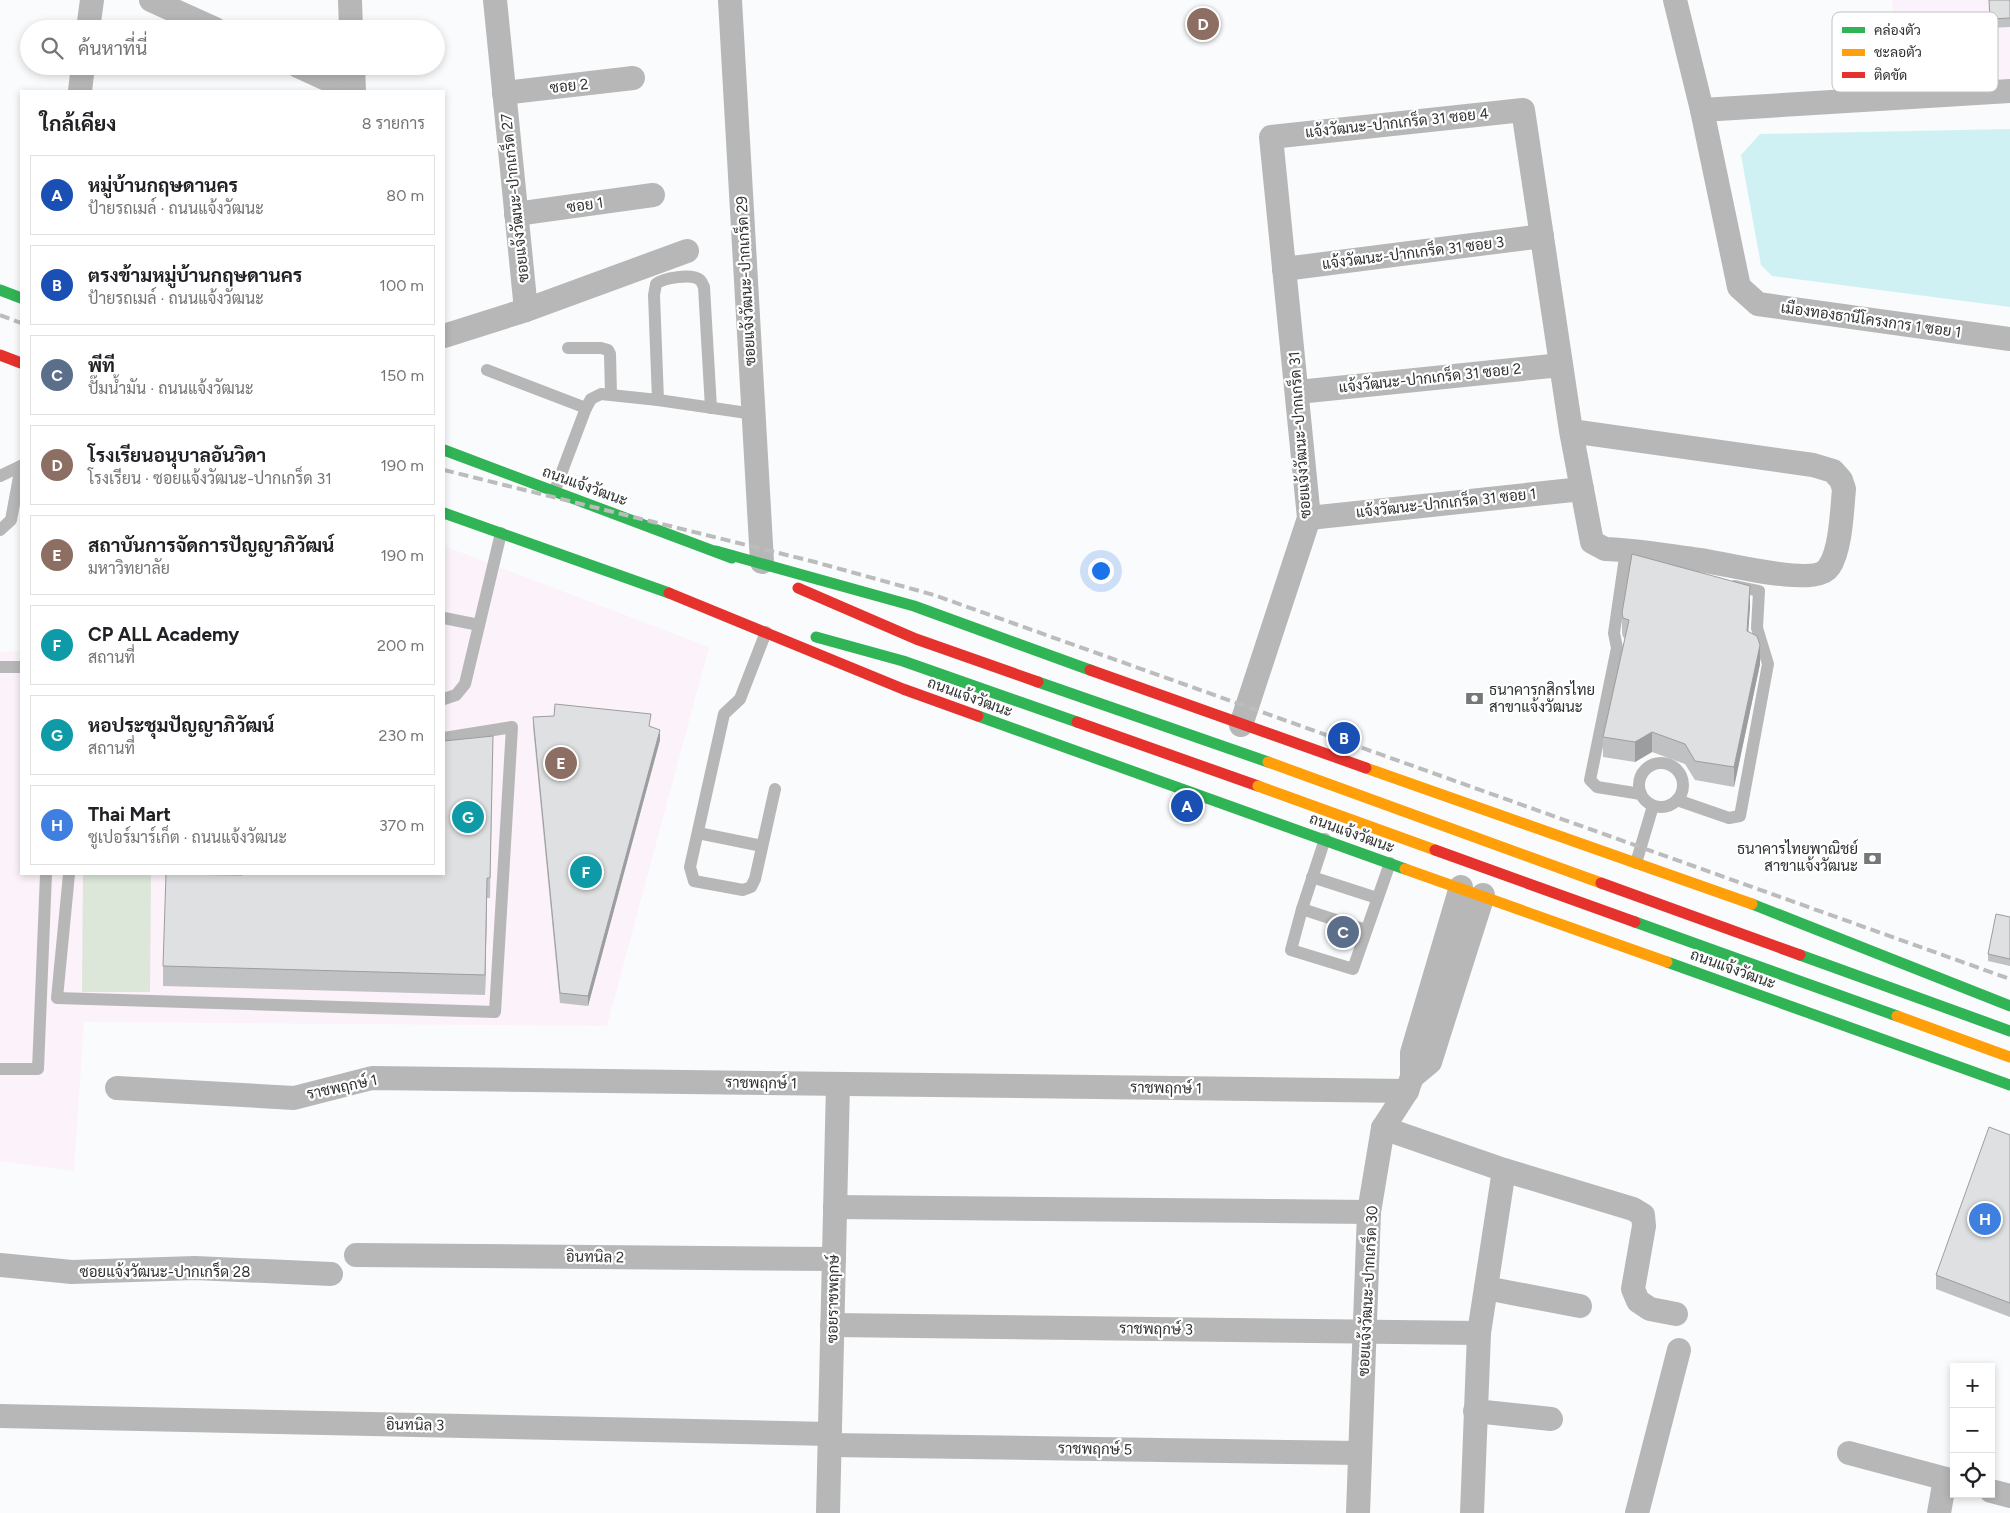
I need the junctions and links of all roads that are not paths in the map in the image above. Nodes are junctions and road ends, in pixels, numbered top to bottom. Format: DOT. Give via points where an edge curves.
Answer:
graph roads {
  1 [pos="92,0"];
  2 [pos="151,0"];
  3 [pos="350,0"];
  4 [pos="495,0"];
  5 [pos="730,0"];
  6 [pos="1675,0"];
  7 [pos="89,20"];
  8 [pos="195,20"];
  9 [pos="351,20"];
  10 [pos="82,75"];
  11 [pos="318,75"];
  12 [pos="353,75"];
  13 [pos="633,78"];
  14 [pos="80,90"];
  15 [pos="352,90"];
  16 [pos="354,90"];
  17 [pos="1979,92"];
  18 [pos="504,93"];
  19 [pos="1702,110"];
  20 [pos="1271,137"];
  21 [pos="653,195"];
  22 [pos="516,214"];
  23 [pos="1542,236"];
  24 [pos="687,251"];
  25 [pos="1284,270"];
  26 [pos="0,290"];
  27 [pos="20,298"];
  28 [pos="526,310"];
  29 [pos="445,336"];
  30 [pos="2010,339"];
  31 [pos="568,348"];
  32 [pos="0,355"];
  33 [pos="20,363"];
  34 [pos="1561,365"];
  35 [pos="487,370"];
  36 [pos="1298,392"];
  37 [pos="612,395"];
  38 [pos="658,400"];
  39 [pos="586,408"];
  40 [pos="711,408"];
  41 [pos="754,414"];
  42 [pos="1571,431"];
  43 [pos="445,450"];
  44 [pos="20,466"];
  45 [pos="20,471"];
  46 [pos="0,476"];
  47 [pos="1582,489"];
  48 [pos="555,490"];
  49 [pos="0,510"];
  50 [pos="445,513"];
  51 [pos="1310,518"];
  52 [pos="10,520"];
  53 [pos="0,530"];
  54 [pos="500,533"];
  55 [pos="716,551"];
  56 [pos="762,562"];
  57 [pos="1662,571"];
  58 [pos="1720,583"];
  59 [pos="687,599"];
  60 [pos="445,618"];
  61 [pos="479,625"];
  62 [pos="781,626"];
  63 [pos="766,632"];
  64 [pos="809,634"];
  65 [pos="20,667"];
  66 [pos="0,668"];
  67 [pos="445,699"];
  68 [pos="1241,725"];
  69 [pos="445,738"];
  70 [pos="775,789"];
  71 [pos="1641,794"];
  72 [pos="1677,800"];
  73 [pos="1653,806"];
  74 [pos="698,833"];
  75 [pos="1325,840"];
  76 [pos="762,846"];
  77 [pos="1390,863"];
  78 [pos="1636,863"];
  79 [pos="46,875"];
  80 [pos="69,875"];
  81 [pos="1312,877"];
  82 [pos="1461,887"];
  83 [pos="1483,895"];
  84 [pos="1732,896"];
  85 [pos="1377,898"];
  86 [pos="1302,908"];
  87 [pos="1752,917"];
  88 [pos="1366,930"];
  89 [pos="1766,932"];
  90 [pos="1703,975"];
  91 [pos="2010,1006"];
  92 [pos="2010,1031"];
  93 [pos="2010,1058"];
  94 [pos="0,1069"];
  95 [pos="838,1084"];
  96 [pos="1410,1084"];
  97 [pos="2010,1085"];
  98 [pos="117,1088"];
  99 [pos="1383,1128"];
  100 [pos="1504,1170"];
  101 [pos="835,1207"];
  102 [pos="1370,1212"];
  103 [pos="356,1255"];
  104 [pos="834,1259"];
  105 [pos="0,1265"];
  106 [pos="331,1274"];
  107 [pos="1486,1288"];
  108 [pos="1580,1306"];
  109 [pos="1676,1314"];
  110 [pos="832,1325"];
  111 [pos="1366,1331"];
  112 [pos="1479,1333"];
  113 [pos="1679,1350"];
  114 [pos="1475,1411"];
  115 [pos="0,1416"];
  116 [pos="1550,1419"];
  117 [pos="830,1439"];
  118 [pos="1360,1453"];
  119 [pos="1849,1453"];
  120 [pos="1950,1480"];
  121 [pos="1995,1492"];
  122 [pos="2010,1496"];
  123 [pos="828,1513"];
  124 [pos="1358,1513"];
  125 [pos="1472,1513"];
  126 [pos="1637,1513"];
  127 [pos="1939,1513"];
  1 -- 7 [label="street"];
  2 -- 8 [label="street"];
  3 -- 9 [label="street"];
  4 -- 18 [label="street, ซอยแจ้งวัฒนะ-ปากเกร็ด 27"];
  5 -- 41 [label="street, ซอยแจ้งวัฒนะ-ปากเกร็ด 29"];
  6 -- 19 [label="street"];
  10 -- 14 [label="street"];
  11 -- 15 [label="street"];
  12 -- 16 [label="street"];
  13 -- 18 [label="street, ซอย 2"];
  17 -- 19 [label="street"];
  18 -- 22 [label="street, ซอยแจ้งวัฒนะ-ปากเกร็ด 27"];
  19 -- 30 [label="street, เมืองทองธานีโครงการ 1 ซอย 1" via="1739,287 1758,304"];
  20 -- 23 [label="street, แจ้งวัฒนะ-ปากเกร็ด 31 ซอย 4" via="1523,110"];
  20 -- 25 [label="street, ซอยแจ้งวัฒนะ-ปากเกร็ด 31"];
  21 -- 22 [label="street, ซอย 1"];
  22 -- 28 [label="street, ซอยแจ้งวัฒนะ-ปากเกร็ด 27"];
  23 -- 25 [label="street, แจ้งวัฒนะ-ปากเกร็ด 31 ซอย 3"];
  23 -- 34 [label="street"];
  24 -- 28 [label="street"];
  25 -- 36 [label="street, ซอยแจ้งวัฒนะ-ปากเกร็ด 31"];
  26 -- 27 [label="main road"];
  28 -- 29 [label="street"];
  31 -- 37 [label="lane" via="608,350"];
  32 -- 33 [label="main road"];
  34 -- 36 [label="street, แจ้งวัฒนะ-ปากเกร็ด 31 ซอย 2"];
  34 -- 42 [label="street"];
  35 -- 39 [label="lane"];
  36 -- 51 [label="street, ซอยแจ้งวัฒนะ-ปากเกร็ด 31"];
  37 -- 38 [label="lane"];
  37 -- 39 [label="lane" via="601,394 591,399"];
  38 -- 40 [label="lane"];
  38 -- 40 [label="lane" via="656,284 663,278 694,277 704,287"];
  39 -- 48 [label="lane"];
  40 -- 41 [label="lane"];
  41 -- 56 [label="street, ซอยแจ้งวัฒนะ-ปากเกร็ด 29"];
  42 -- 47 [label="street"];
  42 -- 47 [label="street" via="1813,465 1833,471 1844,489 1836,552 1829,567 1823,573 1788,575 1597,546 1590,535"];
  43 -- 48 [label="main road, ถนนแจ้งวัฒนะ"];
  44 -- 46 [label="lane"];
  45 -- 52 [label="lane"];
  47 -- 51 [label="street, แจ้งวัฒนะ-ปากเกร็ด 31 ซอย 1"];
  48 -- 55 [label="main road, ถนนแจ้งวัฒนะ"];
  49 -- 52 [label="lane"];
  50 -- 54 [label="main road, ถนนแจ้งวัฒนะ"];
  51 -- 68 [label="street, ซอยแจ้งวัฒนะ-ปากเกร็ด 31"];
  52 -- 53 [label="lane"];
  54 -- 59 [label="main road, ถนนแจ้งวัฒนะ"];
  54 -- 61 [label="lane"];
  55 -- 56 [label="main road, ถนนแจ้งวัฒนะ"];
  55 -- 92 [label="main road, ถนนแจ้งวัฒนะ, bridge" via="916,640 1268,762"];
  56 -- 68 [label="main road, ถนนแจ้งวัฒนะ" via="914,606"];
  57 -- 71 [label="lane" via="1624,564 1614,633 1617,648 1591,769 1590,780 1597,787"];
  58 -- 72 [label="lane" via="1759,591 1757,628 1768,664 1740,816 1729,818"];
  59 -- 62 [label="main road, ถนนแจ้งวัฒนะ"];
  59 -- 63 [label="main road, ถนนแจ้งวัฒนะ"];
  60 -- 61 [label="lane"];
  61 -- 67 [label="lane" via="465,684 456,695"];
  63 -- 74 [label="lane" via="740,699 724,714"];
  63 -- 75 [label="main road, ถนนแจ้งวัฒนะ" via="902,689"];
  64 -- 93 [label="main road, ถนนแจ้งวัฒนะ, bridge" via="902,661 1258,786"];
  65 -- 66 [label="lane"];
  68 -- 78 [label="main road, ถนนแจ้งวัฒนะ"];
  69 -- 80 [label="lane" via="512,727 495,1012 57,998"];
  70 -- 76 [label="lane"];
  71 -- 72 [label="lane" via="1640,777 1645,770 1652,765 1669,764 1677,769 1684,784"];
  71 -- 73 [label="lane"];
  72 -- 73 [label="lane" via="1670,805"];
  73 -- 78 [label="lane"];
  74 -- 76 [label="lane"];
  74 -- 76 [label="lane" via="690,867 694,881 743,890 751,887"];
  75 -- 77 [label="main road, ถนนแจ้งวัฒนะ"];
  75 -- 81 [label="lane"];
  77 -- 82 [label="main road, ถนนแจ้งวัฒนะ"];
  77 -- 85 [label="lane"];
  78 -- 84 [label="main road, ถนนแจ้งวัฒนะ"];
  79 -- 94 [label="lane" via="38,1069"];
  81 -- 85 [label="lane"];
  81 -- 86 [label="lane"];
  82 -- 83 [label="main road, ถนนแจ้งวัฒนะ"];
  82 -- 96 [label="street" via="1412,1053"];
  83 -- 90 [label="main road, ถนนแจ้งวัฒนะ"];
  83 -- 96 [label="street, ซอยแจ้งวัฒนะ-ปากเกร็ด 30" via="1430,1062"];
  84 -- 87 [label="main road"];
  84 -- 91 [label="main road, ถนนแจ้งวัฒนะ"];
  85 -- 88 [label="lane"];
  86 -- 88 [label="lane"];
  86 -- 88 [label="lane" via="1291,950 1353,969"];
  89 -- 90 [label="main road" via="1779,946 1771,973"];
  90 -- 97 [label="main road, ถนนแจ้งวัฒนะ"];
  95 -- 96 [label="street, ราชพฤกษ์ 1"];
  95 -- 98 [label="street, ราชพฤกษ์ 1" via="372,1078 294,1098"];
  95 -- 101 [label="street, ซอยราชพฤกษ์"];
  96 -- 99 [label="street, ซอยแจ้งวัฒนะ-ปากเกร็ด 30"];
  99 -- 100 [label="street"];
  99 -- 102 [label="street, ซอยแจ้งวัฒนะ-ปากเกร็ด 30"];
  100 -- 107 [label="street"];
  100 -- 109 [label="street" via="1633,1209 1643,1215 1633,1288 1638,1302 1650,1310"];
  101 -- 102 [label="street"];
  101 -- 104 [label="street, ซอยราชพฤกษ์"];
  102 -- 111 [label="street, ซอยแจ้งวัฒนะ-ปากเกร็ด 30"];
  103 -- 104 [label="street, อินทนิล 2"];
  104 -- 110 [label="street, ซอยราชพฤกษ์"];
  105 -- 106 [label="street, ซอยแจ้งวัฒนะ-ปากเกร็ด 28" via="72,1272 194,1268"];
  107 -- 108 [label="street"];
  107 -- 112 [label="street"];
  110 -- 111 [label="street, ราชพฤกษ์ 3"];
  110 -- 117 [label="street, ซอยราชพฤกษ์"];
  111 -- 112 [label="street, ราชพฤกษ์ 3"];
  111 -- 118 [label="street, ซอยแจ้งวัฒนะ-ปากเกร็ด 30"];
  112 -- 114 [label="street"];
  113 -- 126 [label="street"];
  114 -- 116 [label="street"];
  114 -- 125 [label="street"];
  115 -- 117 [label="street, อินทนิล 3"];
  117 -- 118 [label="street, ราชพฤกษ์ 5"];
  117 -- 123 [label="street, ซอยราชพฤกษ์"];
  118 -- 124 [label="street, ซอยแจ้งวัฒนะ-ปากเกร็ด 30"];
  119 -- 120 [label="street"];
  120 -- 127 [label="street"];
  121 -- 122 [label="street"];
}
